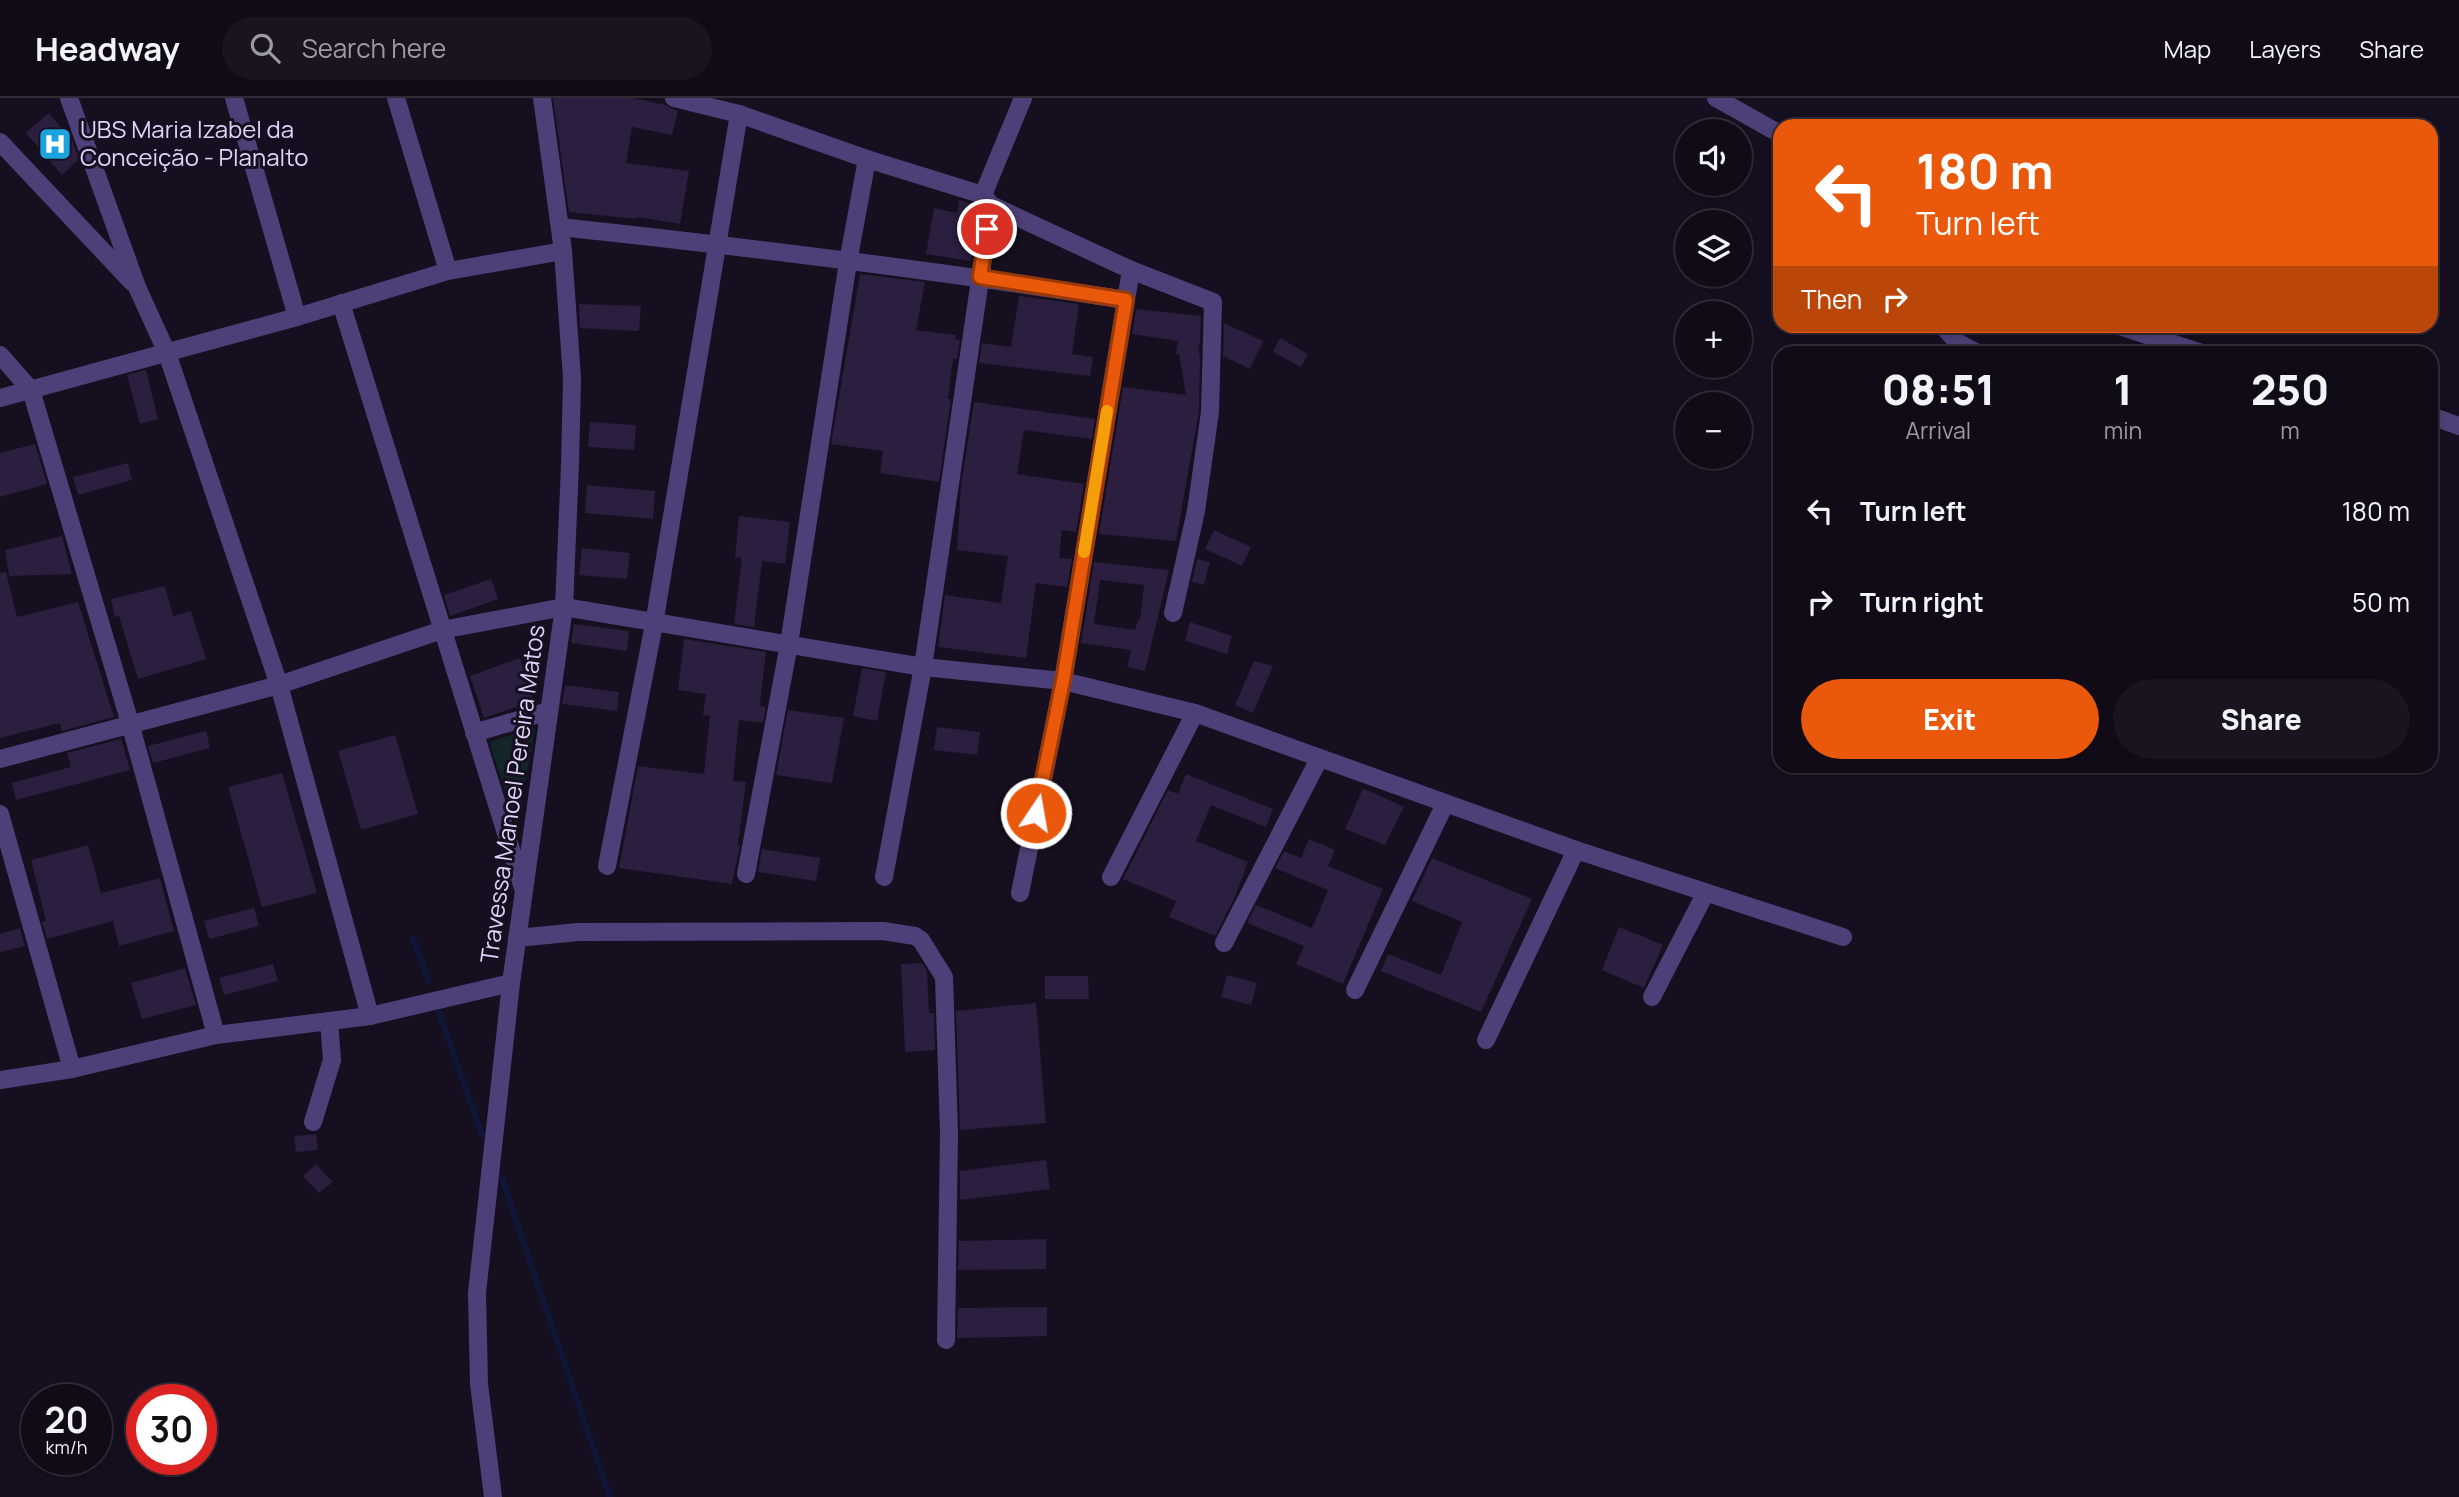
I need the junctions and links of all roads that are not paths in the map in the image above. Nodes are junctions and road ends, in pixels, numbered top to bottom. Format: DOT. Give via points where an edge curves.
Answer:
graph roads {
  1 [pos="69,98"];
  2 [pos="234,98"];
  3 [pos="396,98"];
  4 [pos="542,98"];
  5 [pos="674,98"];
  6 [pos="1023,98"];
  7 [pos="1716,98"];
  8 [pos="739,114"];
  9 [pos="1773,130"];
  10 [pos="0,142"];
  11 [pos="867,159"];
  12 [pos="987,200"];
  13 [pos="560,227"];
  14 [pos="716,244"];
  15 [pos="563,251"];
  16 [pos="848,262"];
  17 [pos="1130,270"];
  18 [pos="448,271"];
  19 [pos="980,277"];
  20 [pos="137,288"];
  21 [pos="1126,300"];
  22 [pos="341,303"];
  23 [pos="297,317"];
  24 [pos="1949,333"];
  25 [pos="2140,333"];
  26 [pos="1964,346"];
  27 [pos="2180,346"];
  28 [pos="167,353"];
  29 [pos="0,355"];
  30 [pos="31,390"];
  31 [pos="0,398"];
  32 [pos="2438,418"];
  33 [pos="2459,426"];
  34 [pos="564,607"];
  35 [pos="1173,613"];
  36 [pos="654,624"];
  37 [pos="442,630"];
  38 [pos="789,644"];
  39 [pos="923,667"];
  40 [pos="1063,681"];
  41 [pos="279,685"];
  42 [pos="550,711"];
  43 [pos="1195,713"];
  44 [pos="130,723"];
  45 [pos="474,733"];
  46 [pos="0,759"];
  47 [pos="1320,759"];
  48 [pos="1445,804"];
  49 [pos="0,814"];
  50 [pos="1576,850"];
  51 [pos="607,866"];
  52 [pos="746,874"];
  53 [pos="884,877"];
  54 [pos="1111,877"];
  55 [pos="524,892"];
  56 [pos="1020,892"];
  57 [pos="1705,894"];
  58 [pos="1843,937"];
  59 [pos="517,938"];
  60 [pos="1224,943"];
  61 [pos="511,983"];
  62 [pos="1355,990"];
  63 [pos="1652,997"];
  64 [pos="370,1016"];
  65 [pos="329,1021"];
  66 [pos="216,1035"];
  67 [pos="1486,1040"];
  68 [pos="72,1069"];
  69 [pos="0,1080"];
  70 [pos="313,1122"];
  71 [pos="946,1340"];
  72 [pos="493,1497"];
  1 -- 20 [label="street"];
  2 -- 23 [label="street"];
  3 -- 18 [label="street"];
  4 -- 13 [label="street, Travessa Manoel Pereira Matos"];
  5 -- 8 [label="street"];
  6 -- 12 [label="street"];
  7 -- 9 [label="street"];
  8 -- 11 [label="street"];
  8 -- 14 [label="street"];
  10 -- 20 [label="street"];
  11 -- 12 [label="street"];
  11 -- 16 [label="street"];
  12 -- 17 [label="street"];
  12 -- 19 [label="street"];
  13 -- 14 [label="street"];
  13 -- 15 [label="street, Travessa Manoel Pereira Matos"];
  14 -- 16 [label="street"];
  14 -- 36 [label="street"];
  15 -- 18 [label="street"];
  15 -- 34 [label="street, Travessa Manoel Pereira Matos" via="572,377"];
  16 -- 19 [label="street"];
  16 -- 38 [label="street"];
  17 -- 21 [label="street"];
  17 -- 35 [label="street" via="1213,302 1210,412 1196,511"];
  18 -- 22 [label="street"];
  19 -- 21 [label="street"];
  19 -- 39 [label="street"];
  20 -- 28 [label="street"];
  21 -- 40 [label="street"];
  22 -- 23 [label="street"];
  22 -- 37 [label="street"];
  23 -- 28 [label="street"];
  24 -- 26 [label="street"];
  25 -- 27 [label="street"];
  28 -- 30 [label="street"];
  28 -- 41 [label="street"];
  29 -- 30 [label="street"];
  30 -- 31 [label="street"];
  30 -- 44 [label="street"];
  32 -- 33 [label="street"];
  34 -- 36 [label="street"];
  34 -- 37 [label="street"];
  34 -- 42 [label="street, Travessa Manoel Pereira Matos"];
  36 -- 38 [label="street"];
  36 -- 51 [label="street"];
  37 -- 41 [label="street"];
  37 -- 45 [label="street"];
  38 -- 39 [label="street"];
  38 -- 52 [label="street"];
  39 -- 40 [label="street"];
  39 -- 53 [label="street"];
  40 -- 43 [label="street"];
  40 -- 56 [label="street"];
  41 -- 44 [label="street"];
  41 -- 64 [label="street"];
  42 -- 45 [label="street"];
  42 -- 55 [label="street, Travessa Manoel Pereira Matos"];
  43 -- 47 [label="street"];
  43 -- 54 [label="street"];
  44 -- 46 [label="street"];
  44 -- 66 [label="street"];
  45 -- 55 [label="street"];
  47 -- 48 [label="street"];
  47 -- 60 [label="street"];
  48 -- 50 [label="street"];
  48 -- 62 [label="street"];
  49 -- 68 [label="street"];
  50 -- 57 [label="street"];
  50 -- 67 [label="street"];
  55 -- 59 [label="street, Travessa Manoel Pereira Matos"];
  57 -- 58 [label="street"];
  57 -- 63 [label="street"];
  59 -- 61 [label="street, Travessa Manoel Pereira Matos"];
  59 -- 71 [label="street" via="578,932 883,931 921,940 944,977 949,1133"];
  61 -- 64 [label="street"];
  61 -- 72 [label="street, Travessa Manoel Pereira Matos" via="477,1293 479,1384"];
  64 -- 65 [label="street"];
  65 -- 66 [label="street"];
  65 -- 70 [label="street" via="332,1060"];
  66 -- 68 [label="street"];
  68 -- 69 [label="street"];
}
